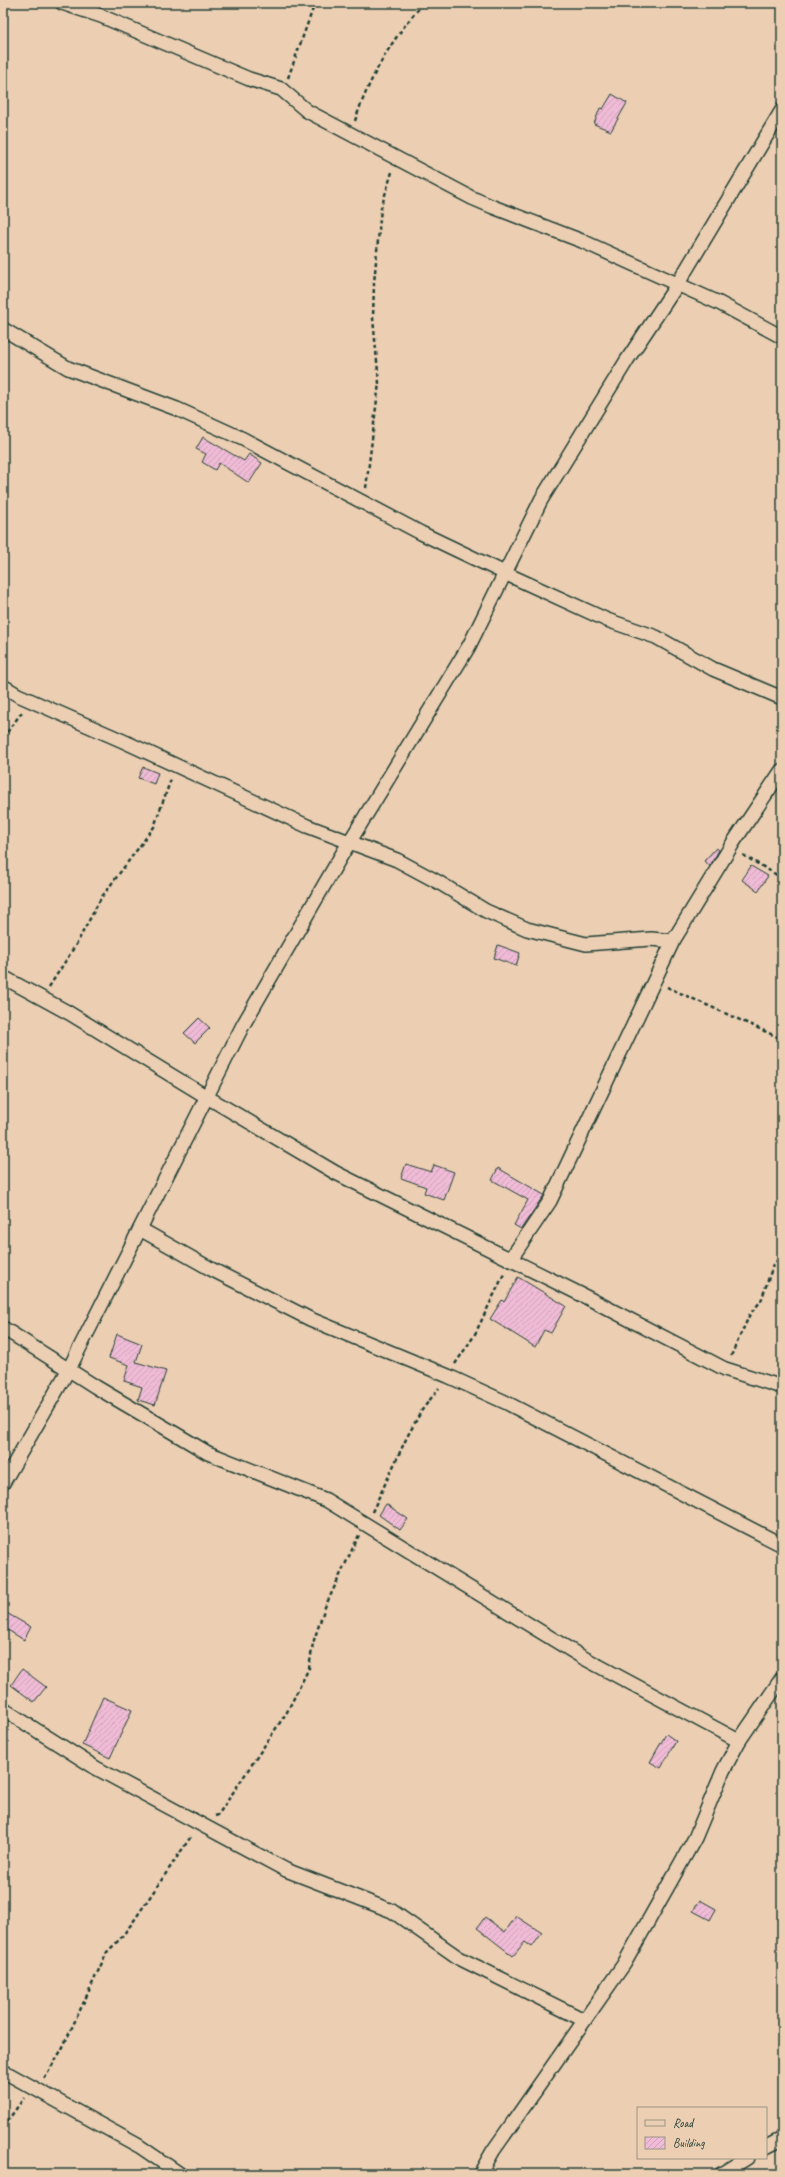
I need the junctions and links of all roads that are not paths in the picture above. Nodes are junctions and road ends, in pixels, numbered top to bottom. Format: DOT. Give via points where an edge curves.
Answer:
graph roads {
  1 [pos="62,3"];
  2 [pos="782,110"];
  3 [pos="677,285"];
  4 [pos="3,329"];
  5 [pos="782,337"];
  6 [pos="504,573"];
  7 [pos="3,686"];
  8 [pos="782,698"];
  9 [pos="782,770"];
  10 [pos="350,842"];
  11 [pos="673,941"];
  12 [pos="3,977"];
  13 [pos="206,1097"];
  14 [pos="140,1229"];
  15 [pos="510,1260"];
  16 [pos="3,1328"];
  17 [pos="69,1369"];
  18 [pos="782,1387"];
  19 [pos="3,1483"];
  20 [pos="782,1545"];
  21 [pos="782,1678"];
  22 [pos="3,1709"];
  23 [pos="739,1741"];
  24 [pos="584,2020"];
  25 [pos="3,2071"];
  26 [pos="782,2139"];
  27 [pos="767,2146"];
  28 [pos="746,2159"];
  29 [pos="180,2174"];
  30 [pos="480,2174"];
  31 [pos="721,2174"];
  1 -- 3 [label="street" via="101,16 283,90 304,110 493,208 582,240"];
  2 -- 3 [label="street"];
  3 -- 5 [label="street"];
  3 -- 6 [label="street" via="627,360 541,500"];
  4 -- 6 [label="street" via="68,368 177,409 278,457 421,533"];
  6 -- 8 [label="street" via="607,620 656,637 713,669"];
  6 -- 10 [label="street" via="468,646"];
  7 -- 10 [label="street" via="307,826"];
  9 -- 11 [label="street"];
  10 -- 11 [label="street" via="397,860 486,911 527,929 586,944 651,939"];
  10 -- 13 [label="street" via="243,1025"];
  11 -- 15 [label="street" via="550,1201"];
  12 -- 13 [label="street"];
  13 -- 14 [label="street"];
  13 -- 15 [label="street" via="336,1173"];
  14 -- 17 [label="street"];
  14 -- 20 [label="street" via="211,1269 310,1319 512,1405"];
  15 -- 18 [label="street" via="725,1369"];
  16 -- 17 [label="street"];
  17 -- 19 [label="street"];
  17 -- 23 [label="street" via="208,1453 326,1500 582,1657"];
  21 -- 23 [label="street"];
  22 -- 24 [label="street" via="96,1768 200,1824 286,1870 392,1911 459,1958"];
  23 -- 24 [label="street" via="723,1771 695,1838 624,1964"];
  24 -- 30 [label="street" via="493,2151"];
  25 -- 29 [label="street" via="139,2146"];
  26 -- 27 [label="street"];
  28 -- 31 [label="street"];
}
